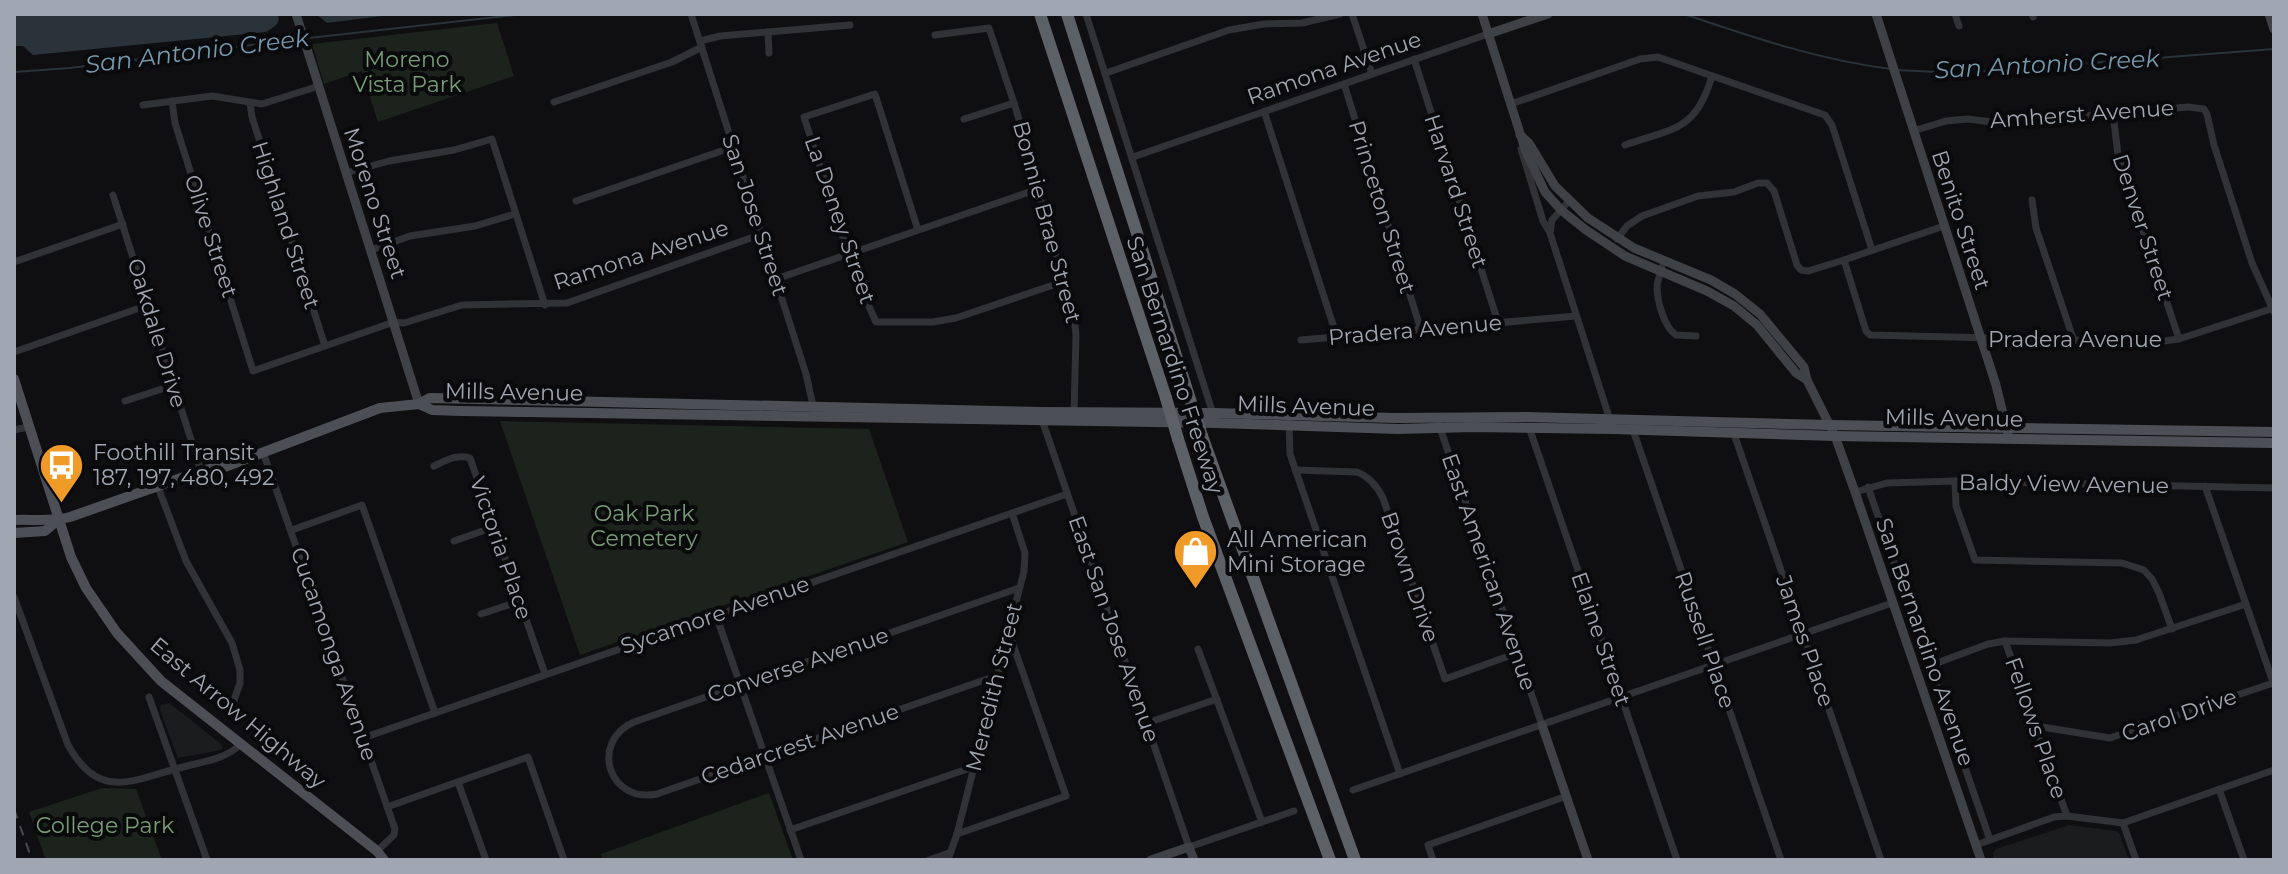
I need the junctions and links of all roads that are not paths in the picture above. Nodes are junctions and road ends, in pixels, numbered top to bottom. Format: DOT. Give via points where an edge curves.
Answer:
graph roads {
  1 [pos="296,14"];
  2 [pos="691,14"];
  3 [pos="1040,14"];
  4 [pos="1067,14"];
  5 [pos="1086,14"];
  6 [pos="1340,14"];
  7 [pos="1352,14"];
  8 [pos="1482,14"];
  9 [pos="1548,14"];
  10 [pos="1876,14"];
  11 [pos="1955,14"];
  12 [pos="2269,14"];
  13 [pos="850,25"];
  14 [pos="1959,26"];
  15 [pos="2274,29"];
  16 [pos="768,32"];
  17 [pos="1488,34"];
  18 [pos="935,35"];
  19 [pos="701,44"];
  20 [pos="769,53"];
  21 [pos="1414,59"];
  22 [pos="1106,73"];
  23 [pos="1372,74"];
  24 [pos="1712,76"];
  25 [pos="1344,84"];
  26 [pos="319,86"];
  27 [pos="172,101"];
  28 [pos="554,102"];
  29 [pos="1014,103"];
  30 [pos="250,104"];
  31 [pos="1511,104"];
  32 [pos="143,105"];
  33 [pos="1264,111"];
  34 [pos="2113,113"];
  35 [pos="964,119"];
  36 [pos="1913,131"];
  37 [pos="1520,135"];
  38 [pos="1625,145"];
  39 [pos="733,147"];
  40 [pos="1133,157"];
  41 [pos="346,173"];
  42 [pos="1038,189"];
  43 [pos="113,195"];
  44 [pos="2032,200"];
  45 [pos="576,201"];
  46 [pos="1569,201"];
  47 [pos="1561,210"];
  48 [pos="515,214"];
  49 [pos="123,224"];
  50 [pos="1944,226"];
  51 [pos="918,230"];
  52 [pos="1550,233"];
  53 [pos="762,234"];
  54 [pos="1618,238"];
  55 [pos="1612,248"];
  56 [pos="371,250"];
  57 [pos="1872,250"];
  58 [pos="849,255"];
  59 [pos="1663,260"];
  60 [pos="1844,260"];
  61 [pos="14,262"];
  62 [pos="1661,271"];
  63 [pos="776,279"];
  64 [pos="1065,281"];
  65 [pos="148,305"];
  66 [pos="545,305"];
  67 [pos="2273,309"];
  68 [pos="1576,316"];
  69 [pos="394,322"];
  70 [pos="1498,322"];
  71 [pos="1421,330"];
  72 [pos="1696,336"];
  73 [pos="1337,337"];
  74 [pos="1980,339"];
  75 [pos="2179,339"];
  76 [pos="1301,340"];
  77 [pos="2074,341"];
  78 [pos="325,346"];
  79 [pos="14,352"];
  80 [pos="253,371"];
  81 [pos="14,379"];
  82 [pos="1807,380"];
  83 [pos="174,385"];
  84 [pos="125,401"];
  85 [pos="419,404"];
  86 [pos="814,411"];
  87 [pos="1042,416"];
  88 [pos="1074,416"];
  89 [pos="1215,418"];
  90 [pos="1289,421"];
  91 [pos="1438,423"];
  92 [pos="1529,423"];
  93 [pos="1612,424"];
  94 [pos="1632,425"];
  95 [pos="28,427"];
  96 [pos="1732,427"];
  97 [pos="14,430"];
  98 [pos="1832,431"];
  99 [pos="2274,432"];
  100 [pos="2007,433"];
  101 [pos="2274,443"];
  102 [pos="263,452"];
  103 [pos="434,466"];
  104 [pos="1295,470"];
  105 [pos="201,471"];
  106 [pos="1955,481"];
  107 [pos="2205,486"];
  108 [pos="158,487"];
  109 [pos="1868,487"];
  110 [pos="2274,488"];
  111 [pos="1855,492"];
  112 [pos="1067,494"];
  113 [pos="1012,513"];
  114 [pos="14,520"];
  115 [pos="58,520"];
  116 [pos="494,527"];
  117 [pos="292,530"];
  118 [pos="14,533"];
  119 [pos="454,541"];
  120 [pos="1019,588"];
  121 [pos="14,597"];
  122 [pos="520,601"];
  123 [pos="1892,603"];
  124 [pos="2246,604"];
  125 [pos="481,614"];
  126 [pos="716,615"];
  127 [pos="2172,629"];
  128 [pos="1008,631"];
  129 [pos="1803,634"];
  130 [pos="2005,641"];
  131 [pos="1198,649"];
  132 [pos="1517,653"];
  133 [pos="1713,665"];
  134 [pos="1929,666"];
  135 [pos="545,674"];
  136 [pos="996,676"];
  137 [pos="2274,684"];
  138 [pos="740,685"];
  139 [pos="149,697"];
  140 [pos="1621,698"];
  141 [pos="1217,699"];
  142 [pos="231,709"];
  143 [pos="435,713"];
  144 [pos="1147,723"];
  145 [pos="1542,725"];
  146 [pos="2036,726"];
  147 [pos="363,738"];
  148 [pos="240,745"];
  149 [pos="765,756"];
  150 [pos="973,767"];
  151 [pos="174,770"];
  152 [pos="2274,770"];
  153 [pos="612,771"];
  154 [pos="1400,774"];
  155 [pos="458,782"];
  156 [pos="2219,789"];
  157 [pos="1353,790"];
  158 [pos="1567,796"];
  159 [pos="387,807"];
  160 [pos="1294,811"];
  161 [pos="2067,816"];
  162 [pos="1262,822"];
  163 [pos="2123,823"];
  164 [pos="790,830"];
  165 [pos="957,834"];
  166 [pos="1990,840"];
  167 [pos="1976,845"];
  168 [pos="1189,847"];
  169 [pos="381,856"];
  170 [pos="948,857"];
  171 [pos="207,860"];
  172 [pos="486,860"];
  173 [pos="564,860"];
  174 [pos="801,860"];
  175 [pos="929,860"];
  176 [pos="1151,860"];
  177 [pos="1194,860"];
  178 [pos="1330,860"];
  179 [pos="1356,860"];
  180 [pos="1433,860"];
  181 [pos="1588,860"];
  182 [pos="1677,860"];
  183 [pos="1781,860"];
  184 [pos="1881,860"];
  185 [pos="1981,860"];
  186 [pos="2136,860"];
  187 [pos="2244,860"];
  1 -- 26 [label="main road, Moreno Street"];
  2 -- 19 [label="street, San Jose Street"];
  3 -- 178 [label="highway, San Bernardino Freeway, bridge" via="1203,517"];
  4 -- 179 [label="highway, San Bernardino Freeway, bridge" via="1202,436"];
  5 -- 22 [label="street"];
  6 -- 22 [label="street" via="1229,30"];
  7 -- 23 [label="street"];
  8 -- 17 [label="main road"];
  9 -- 17 [label="main road, Ramona Avenue"];
  10 -- 36 [label="main road, Benito Street"];
  11 -- 14 [label="street"];
  12 -- 15 [label="main road"];
  13 -- 16 [label="street"];
  16 -- 19 [label="street" via="720,36"];
  16 -- 20 [label="street"];
  17 -- 21 [label="street, Ramona Avenue"];
  17 -- 31 [label="main road"];
  18 -- 29 [label="street, Bonnie Brae Street" via="989,28"];
  19 -- 28 [label="street" via="672,62"];
  19 -- 39 [label="street, San Jose Street"];
  21 -- 23 [label="street, Ramona Avenue"];
  21 -- 70 [label="street, Harvard Street"];
  22 -- 40 [label="street"];
  23 -- 25 [label="street, Ramona Avenue"];
  24 -- 31 [label="street" via="1658,57 1640,59"];
  24 -- 38 [label="street" via="1705,100 1687,122"];
  24 -- 57 [label="street" via="1825,115"];
  25 -- 33 [label="street, Ramona Avenue"];
  25 -- 71 [label="street, Princeton Street"];
  26 -- 30 [label="street"];
  26 -- 41 [label="main road, Moreno Street"];
  27 -- 30 [label="street" via="212,96"];
  27 -- 32 [label="street"];
  27 -- 80 [label="street, Olive Street"];
  29 -- 35 [label="street"];
  29 -- 42 [label="street, Bonnie Brae Street"];
  30 -- 78 [label="street, Highland Street"];
  31 -- 37 [label="main road"];
  33 -- 40 [label="street, Ramona Avenue"];
  33 -- 73 [label="street"];
  34 -- 36 [label="street, Amherst Avenue" via="1999,123 1968,119"];
  34 -- 67 [label="street, Amherst Avenue" via="2204,109 2252,263"];
  34 -- 75 [label="street, Denver Street" via="2118,155"];
  36 -- 50 [label="main road, Benito Street"];
  37 -- 46 [label="main road"];
  37 -- 47 [label="main road" via="1534,173"];
  37 -- 52 [label="street" via="1527,173"];
  39 -- 45 [label="street"];
  39 -- 53 [label="street, San Jose Street"];
  40 -- 89 [label="street"];
  41 -- 48 [label="street" via="492,139"];
  41 -- 56 [label="main road, Moreno Street"];
  42 -- 51 [label="street"];
  42 -- 64 [label="street, Bonnie Brae Street"];
  43 -- 49 [label="street, Oakdale Drive"];
  44 -- 77 [label="street" via="2036,228"];
  46 -- 47 [label="street"];
  46 -- 54 [label="main road"];
  47 -- 52 [label="street"];
  47 -- 55 [label="main road"];
  48 -- 56 [label="street" via="410,236"];
  48 -- 66 [label="street"];
  49 -- 61 [label="street"];
  49 -- 65 [label="street, Oakdale Drive"];
  50 -- 57 [label="street"];
  50 -- 74 [label="main road, Benito Street"];
  51 -- 58 [label="street"];
  51 -- 58 [label="street, La Deney Street" via="875,94 804,117"];
  52 -- 68 [label="street"];
  53 -- 63 [label="street, San Jose Street"];
  53 -- 66 [label="street, Ramona Avenue" via="567,303"];
  54 -- 55 [label="street"];
  54 -- 59 [label="main road"];
  54 -- 60 [label="street" via="1642,216 1698,196 1767,183 1801,270"];
  55 -- 62 [label="main road"];
  56 -- 69 [label="main road, Moreno Street"];
  57 -- 60 [label="street"];
  58 -- 63 [label="street"];
  58 -- 64 [label="street, La Deney Street" via="876,322 956,318"];
  59 -- 62 [label="street"];
  59 -- 82 [label="main road" via="1711,280 1760,314 1804,367"];
  60 -- 74 [label="street, Pradera Avenue" via="1870,335"];
  62 -- 72 [label="street" via="1657,285 1668,327 1676,335"];
  62 -- 82 [label="main road" via="1734,306"];
  63 -- 86 [label="street, San Jose Street"];
  64 -- 88 [label="street, Bonnie Brae Street" via="1075,318"];
  65 -- 79 [label="street"];
  65 -- 83 [label="street, Oakdale Drive"];
  66 -- 69 [label="street, Ramona Avenue" via="462,305"];
  67 -- 75 [label="street, Pradera Avenue"];
  68 -- 70 [label="street, Pradera Avenue"];
  68 -- 93 [label="street"];
  69 -- 78 [label="street, Ramona Avenue"];
  69 -- 85 [label="main road, Moreno Street"];
  70 -- 71 [label="street, Pradera Avenue"];
  71 -- 73 [label="street, Pradera Avenue"];
  73 -- 76 [label="street, Pradera Avenue"];
  74 -- 77 [label="street, Pradera Avenue"];
  74 -- 100 [label="main road, Benito Street"];
  75 -- 77 [label="street, Pradera Avenue"];
  78 -- 80 [label="street, Ramona Avenue"];
  81 -- 95 [label="main road, East Arrow Highway"];
  82 -- 98 [label="main road, San Bernardino Avenue"];
  83 -- 84 [label="street"];
  83 -- 105 [label="street, Oakdale Drive"];
  85 -- 86 [label="main road, Mills Avenue" via="461,411"];
  85 -- 102 [label="main road, Mills Avenue" via="380,408"];
  86 -- 87 [label="main road, Mills Avenue"];
  87 -- 88 [label="main road, Mills Avenue"];
  87 -- 112 [label="street, East San Jose Avenue"];
  88 -- 89 [label="main road, Mills Avenue"];
  89 -- 90 [label="main road, Mills Avenue"];
  90 -- 91 [label="main road, Mills Avenue"];
  90 -- 104 [label="street"];
  91 -- 92 [label="main road, Mills Avenue"];
  91 -- 132 [label="street, East American Avenue"];
  92 -- 93 [label="main road, Mills Avenue"];
  92 -- 140 [label="street, Elaine Street"];
  93 -- 94 [label="main road, Mills Avenue"];
  94 -- 96 [label="main road, Mills Avenue"];
  94 -- 133 [label="street, Russell Place"];
  95 -- 97 [label="street"];
  95 -- 115 [label="main road, East Arrow Highway"];
  96 -- 98 [label="main road, Mills Avenue"];
  96 -- 129 [label="street, James Place"];
  98 -- 100 [label="main road, Mills Avenue"];
  98 -- 111 [label="main road, San Bernardino Avenue"];
  99 -- 100 [label="main road, Mills Avenue"];
  100 -- 101 [label="main road, Mills Avenue"];
  102 -- 105 [label="main road, Mills Avenue" via="219,460 217,467"];
  102 -- 117 [label="street, Cucamonga Avenue"];
  103 -- 116 [label="street, Victoria Place" via="453,457 470,458"];
  104 -- 132 [label="street, Brown Drive" via="1357,472 1375,485 1445,679"];
  104 -- 154 [label="street"];
  105 -- 108 [label="main road"];
  106 -- 107 [label="street, Baldy View Avenue"];
  106 -- 109 [label="street, Baldy View Avenue"];
  106 -- 127 [label="street" via="1956,506 1975,560 2122,563 2144,570"];
  107 -- 110 [label="street, Baldy View Avenue"];
  107 -- 124 [label="street"];
  108 -- 115 [label="main road"];
  108 -- 142 [label="street" via="186,561 232,643 240,683"];
  109 -- 111 [label="street, Baldy View Avenue"];
  109 -- 134 [label="street"];
  111 -- 123 [label="main road, San Bernardino Avenue"];
  112 -- 113 [label="street, Sycamore Avenue"];
  112 -- 144 [label="street, East San Jose Avenue"];
  113 -- 120 [label="street, Meredith Street" via="1025,553"];
  113 -- 126 [label="street, Sycamore Avenue"];
  114 -- 115 [label="main road"];
  115 -- 118 [label="main road" via="47,531"];
  115 -- 148 [label="main road, East Arrow Highway" via="86,588 117,633 161,681"];
  116 -- 119 [label="street"];
  116 -- 122 [label="street, Victoria Place"];
  117 -- 143 [label="street" via="362,505"];
  117 -- 147 [label="street, Cucamonga Avenue"];
  120 -- 128 [label="street, Meredith Street"];
  120 -- 138 [label="street, Converse Avenue"];
  121 -- 151 [label="street" via="68,745 81,763 111,782"];
  122 -- 125 [label="street"];
  122 -- 135 [label="street, Victoria Place"];
  123 -- 129 [label="street"];
  123 -- 167 [label="main road, San Bernardino Avenue"];
  124 -- 127 [label="street"];
  124 -- 137 [label="street"];
  126 -- 135 [label="street, Sycamore Avenue"];
  126 -- 138 [label="street"];
  127 -- 130 [label="street" via="2110,643"];
  128 -- 136 [label="street, Meredith Street"];
  128 -- 165 [label="street" via="1066,796"];
  129 -- 133 [label="street"];
  129 -- 184 [label="street, James Place"];
  130 -- 134 [label="street"];
  130 -- 146 [label="street, Fellows Place"];
  131 -- 141 [label="street"];
  132 -- 145 [label="street, East American Avenue"];
  133 -- 140 [label="street"];
  133 -- 183 [label="street, Russell Place"];
  134 -- 166 [label="street"];
  135 -- 143 [label="street, Sycamore Avenue"];
  136 -- 149 [label="street, Cedarcrest Avenue"];
  136 -- 150 [label="street, Meredith Street"];
  137 -- 146 [label="street, Carol Drive" via="2110,738"];
  138 -- 149 [label="street"];
  138 -- 153 [label="street, Converse Avenue" via="626,725 611,742"];
  139 -- 151 [label="street"];
  140 -- 145 [label="street"];
  140 -- 182 [label="street, Elaine Street"];
  141 -- 144 [label="street"];
  141 -- 162 [label="street"];
  143 -- 147 [label="street, Sycamore Avenue"];
  144 -- 168 [label="street, East San Jose Avenue"];
  145 -- 154 [label="street"];
  145 -- 158 [label="main road"];
  146 -- 161 [label="street, Fellows Place"];
  147 -- 159 [label="street, Cucamonga Avenue"];
  148 -- 151 [label="street" via="217,760"];
  148 -- 169 [label="main road, East Arrow Highway"];
  149 -- 153 [label="street, Cedarcrest Avenue" via="649,796 628,792"];
  149 -- 164 [label="street"];
  150 -- 164 [label="street"];
  150 -- 165 [label="street, Meredith Street"];
  151 -- 171 [label="street"];
  152 -- 156 [label="street"];
  154 -- 157 [label="street"];
  155 -- 159 [label="street"];
  155 -- 172 [label="street"];
  155 -- 173 [label="street" via="528,757"];
  156 -- 163 [label="street"];
  156 -- 187 [label="street"];
  158 -- 180 [label="street" via="1428,845"];
  158 -- 181 [label="main road"];
  159 -- 169 [label="street, Cucamonga Avenue" via="395,829"];
  160 -- 162 [label="street"];
  161 -- 163 [label="street"];
  161 -- 166 [label="street"];
  162 -- 168 [label="street"];
  163 -- 186 [label="street"];
  164 -- 174 [label="street"];
  165 -- 170 [label="street, Meredith Street"];
  166 -- 167 [label="street"];
  167 -- 185 [label="main road, San Bernardino Avenue"];
  168 -- 176 [label="main road"];
  168 -- 177 [label="main road"];
  170 -- 175 [label="street"];
}
